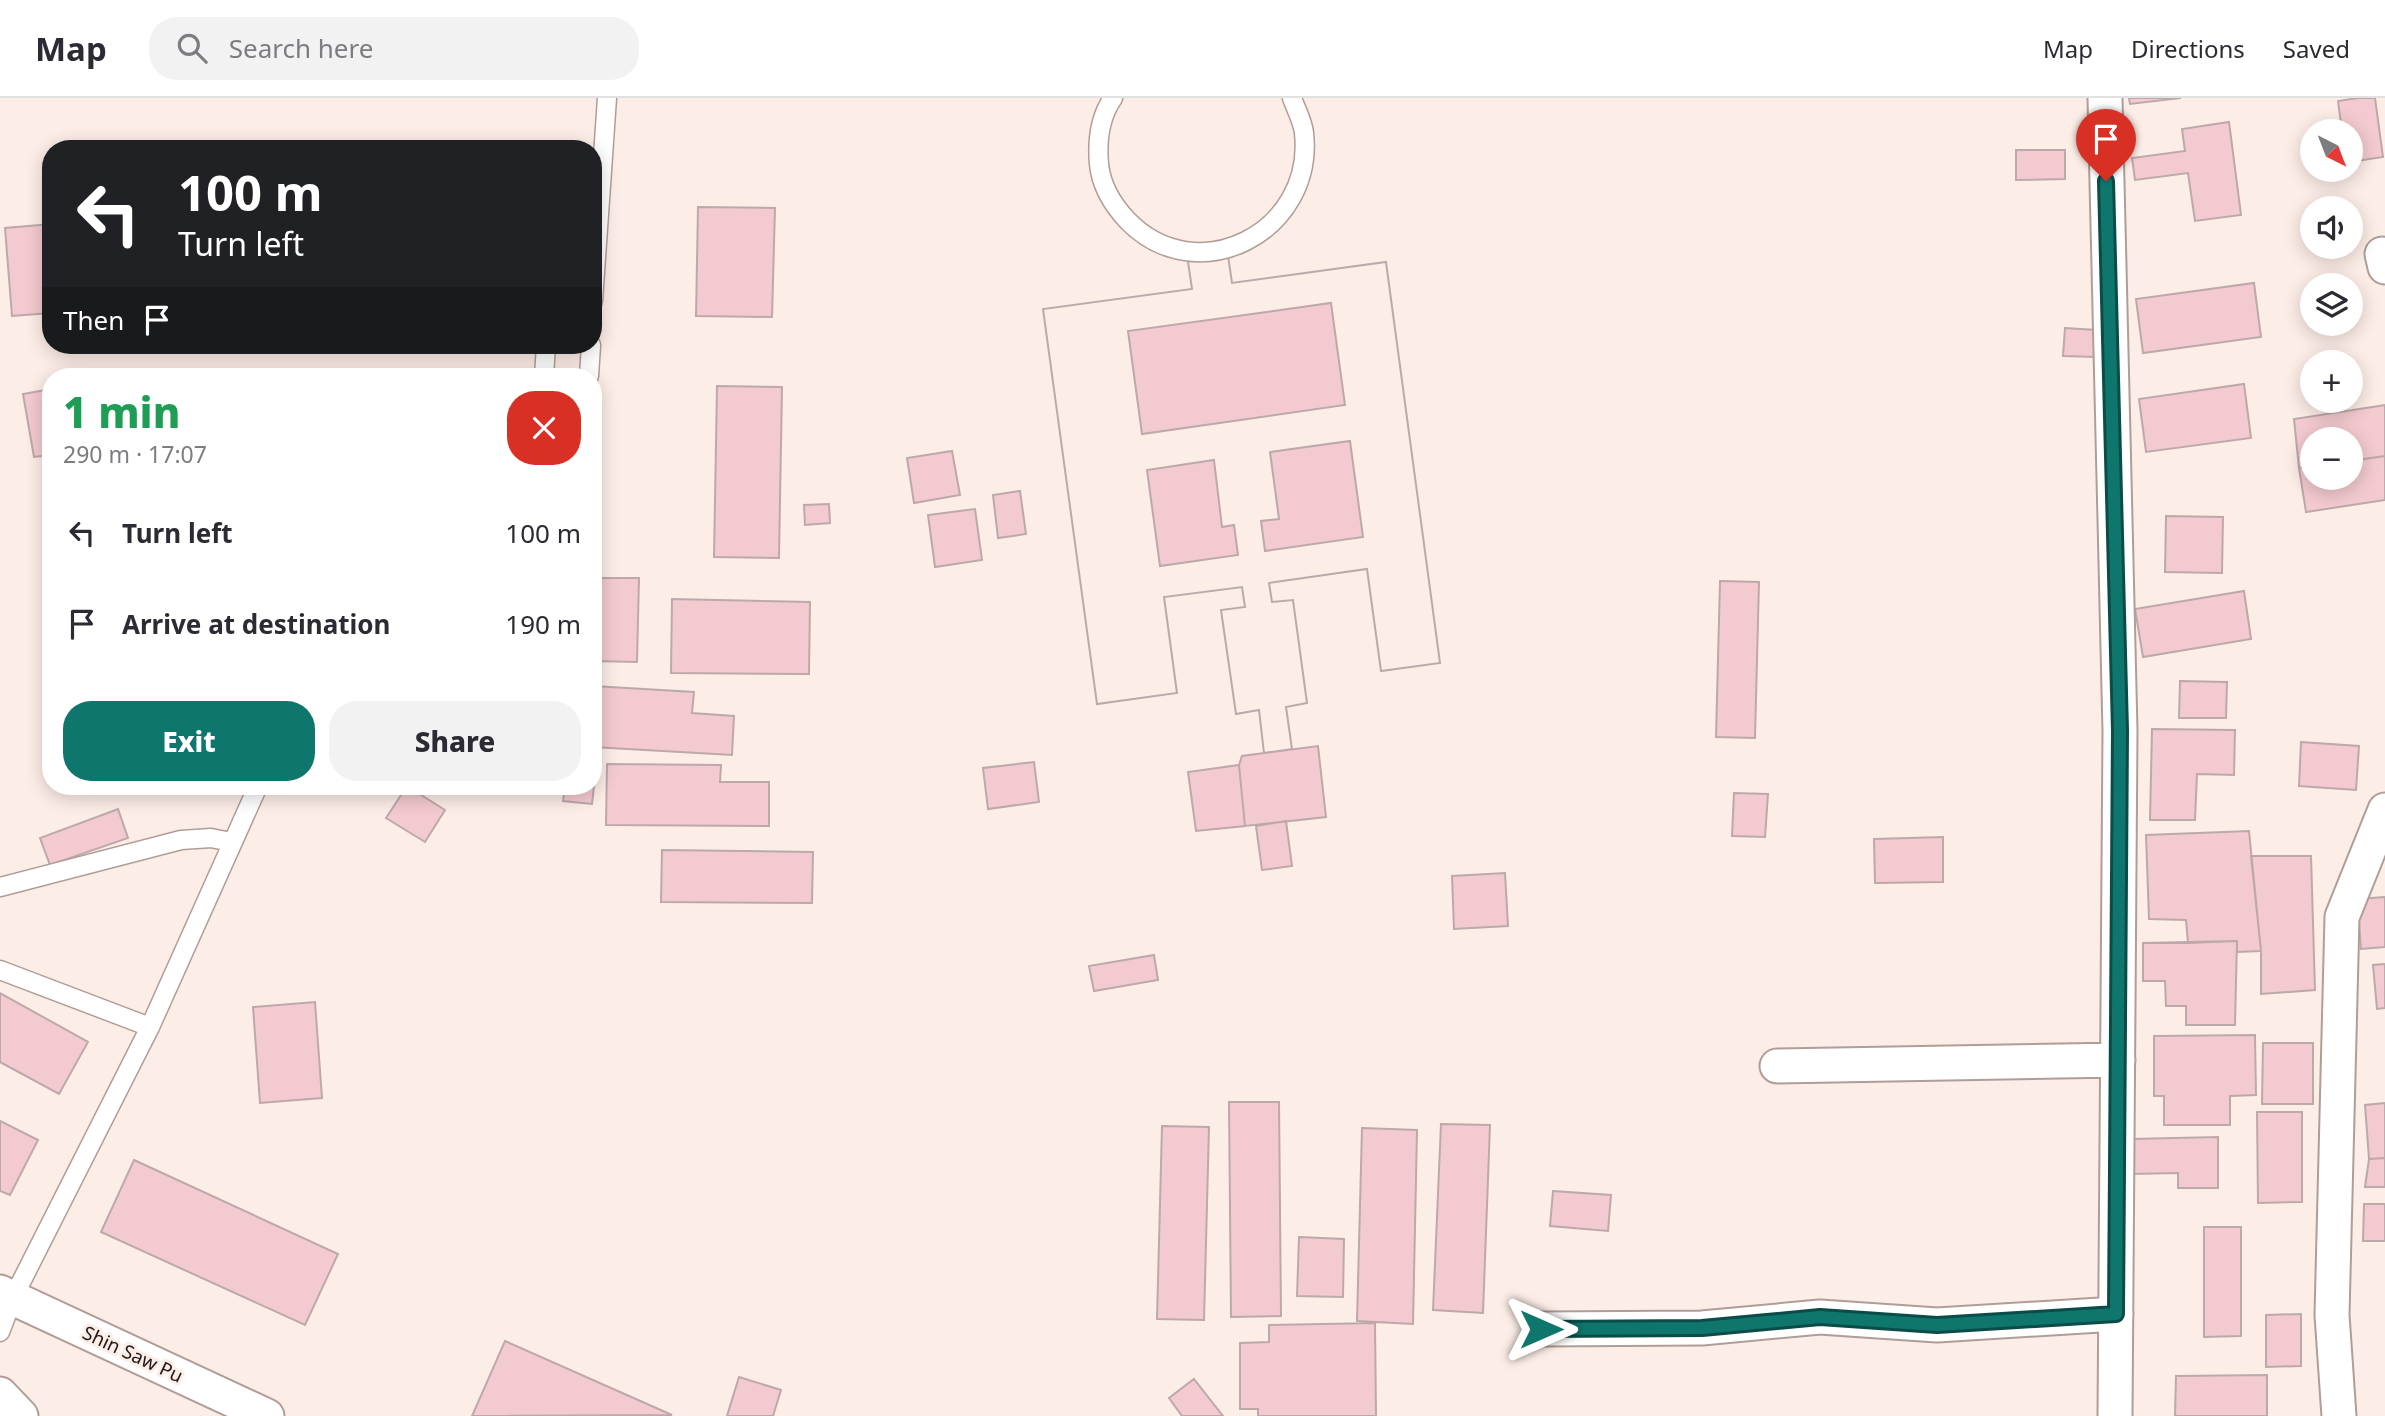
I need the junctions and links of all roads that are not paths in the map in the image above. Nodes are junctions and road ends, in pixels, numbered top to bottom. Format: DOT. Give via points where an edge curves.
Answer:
graph roads {
  1 [pos="607,98"];
  2 [pos="1113,98"];
  3 [pos="1292,98"];
  4 [pos="2105,98"];
  5 [pos="600,140"];
  6 [pos="254,795"];
  7 [pos="2385,810"];
  8 [pos="231,842"];
  9 [pos="0,887"];
  10 [pos="0,970"];
  11 [pos="150,1027"];
  12 [pos="2118,1060"];
  13 [pos="1777,1066"];
  14 [pos="6,1295"];
  15 [pos="2116,1314"];
  16 [pos="1541,1329"];
  17 [pos="0,1332"];
  18 [pos="0,1394"];
  19 [pos="21,1416"];
  20 [pos="267,1416"];
  21 [pos="2115,1416"];
  22 [pos="2339,1416"];
  1 -- 5 [label="lane"];
  2 -- 3 [label="lane" via="1097,141 1100,175 1115,208 1140,233 1172,249 1211,253 1246,243 1276,222 1296,192 1303,168 1304,132"];
  4 -- 12 [label="street" via="2120,731"];
  6 -- 8 [label="lane"];
  7 -- 22 [label="street" via="2342,917 2332,1315"];
  8 -- 9 [label="lane" via="181,840"];
  8 -- 11 [label="lane"];
  10 -- 11 [label="lane"];
  11 -- 14 [label="lane"];
  12 -- 13 [label="street"];
  12 -- 15 [label="street"];
  14 -- 17 [label="lane"];
  14 -- 20 [label="street, Shin Saw Pu"];
  15 -- 16 [label="street" via="1937,1325 1820,1317 1702,1328"];
  15 -- 21 [label="street"];
  18 -- 19 [label="street"];
}
